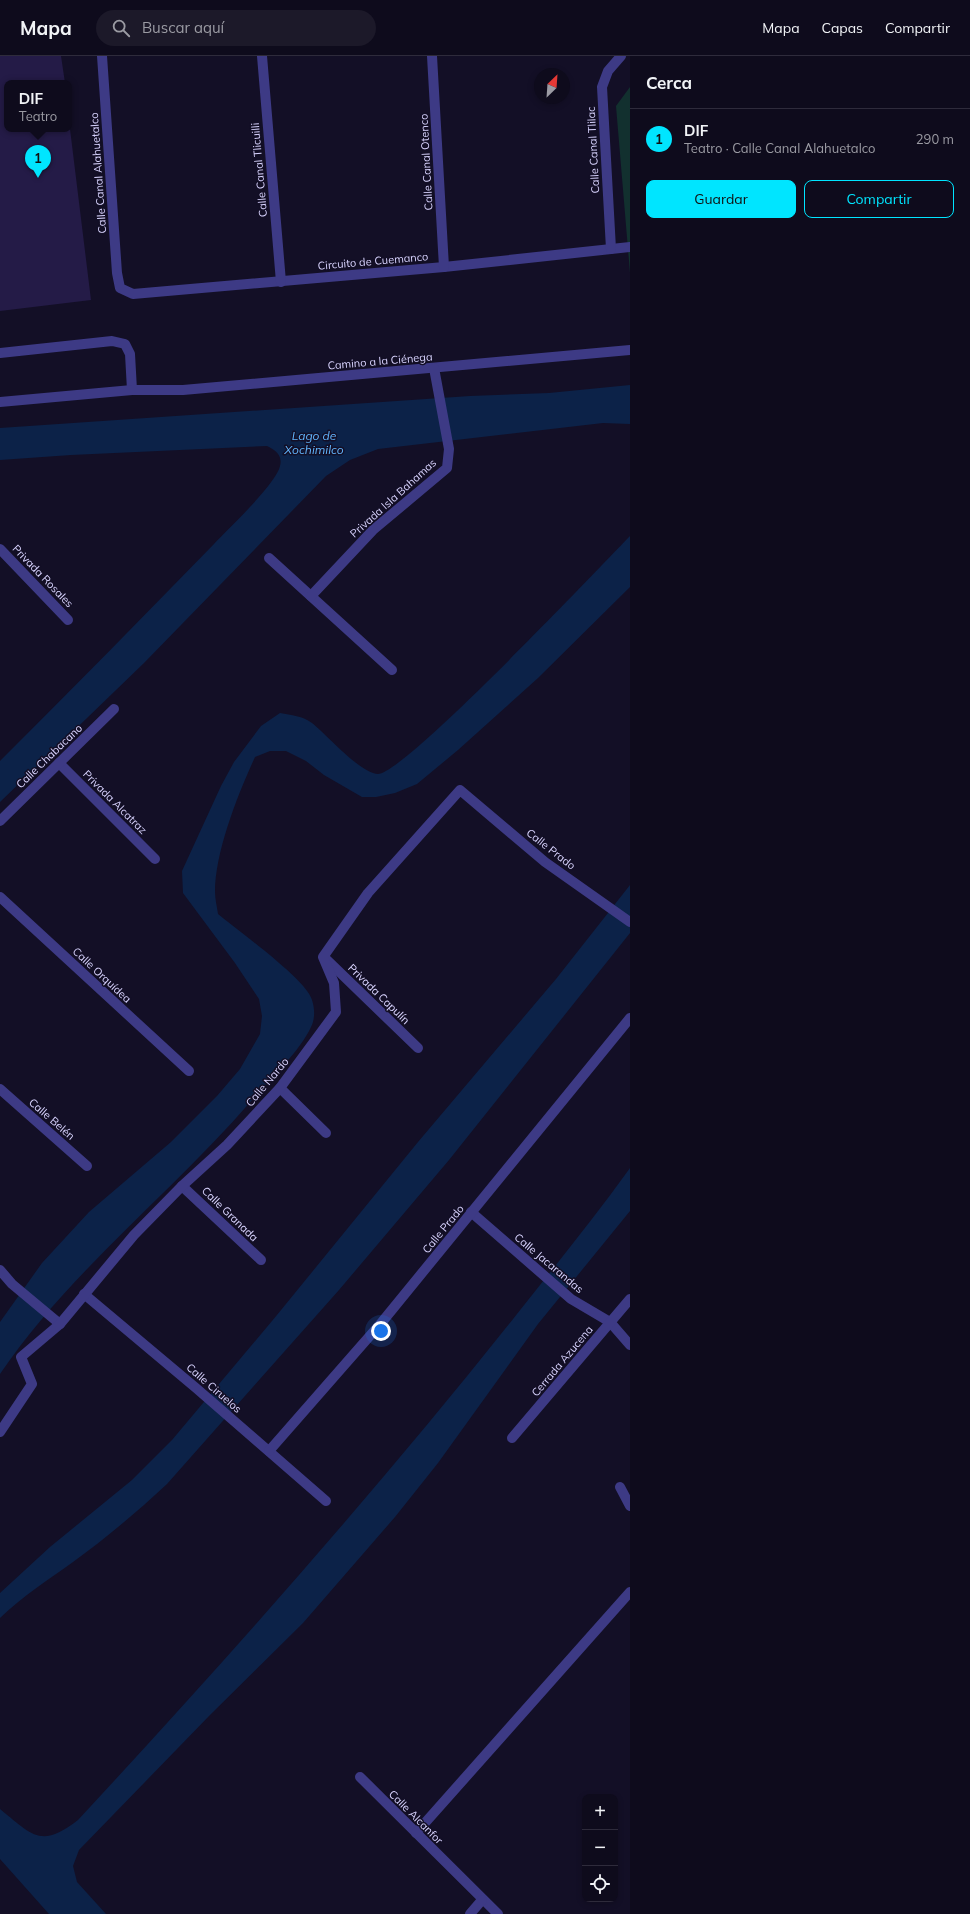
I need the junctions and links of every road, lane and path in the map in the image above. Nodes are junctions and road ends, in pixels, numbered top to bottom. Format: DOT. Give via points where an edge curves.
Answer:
graph roads {
  1 [pos="102,56"];
  2 [pos="262,56"];
  3 [pos="432,56"];
  4 [pos="621,56"];
  5 [pos="630,247"];
  6 [pos="611,249"];
  7 [pos="444,267"];
  8 [pos="281,282"];
  9 [pos="120,288"];
  10 [pos="630,350"];
  11 [pos="0,353"];
  12 [pos="434,368"];
  13 [pos="132,390"];
  14 [pos="0,402"];
  15 [pos="0,549"];
  16 [pos="269,558"];
  17 [pos="312,596"];
  18 [pos="68,620"];
  19 [pos="392,670"];
  20 [pos="114,709"];
  21 [pos="59,763"];
  22 [pos="0,820"];
  23 [pos="155,858"];
  24 [pos="0,897"];
  25 [pos="630,922"];
  26 [pos="323,957"];
  27 [pos="630,1018"];
  28 [pos="418,1048"];
  29 [pos="189,1071"];
  30 [pos="280,1088"];
  31 [pos="0,1089"];
  32 [pos="326,1133"];
  33 [pos="87,1166"];
  34 [pos="182,1186"];
  35 [pos="472,1212"];
  36 [pos="261,1260"];
  37 [pos="0,1270"];
  38 [pos="84,1294"];
  39 [pos="630,1299"];
  40 [pos="56,1321"];
  41 [pos="610,1322"];
  42 [pos="630,1345"];
  43 [pos="0,1432"];
  44 [pos="512,1438"];
  45 [pos="269,1451"];
  46 [pos="620,1487"];
  47 [pos="326,1501"];
  48 [pos="630,1506"];
  49 [pos="630,1592"];
  50 [pos="360,1777"];
  51 [pos="416,1833"];
  52 [pos="482,1900"];
  53 [pos="470,1914"];
  54 [pos="498,1914"];
  1 -- 9 [label="street, Calle Canal Alahuetalco"];
  2 -- 8 [label="street, Calle Canal Tlicuilli"];
  3 -- 7 [label="street, Calle Canal Otenco"];
  4 -- 6 [label="street, Calle Canal Tlilac" via="608,71 602,87"];
  5 -- 6 [label="street, Circuito de Cuemanco"];
  6 -- 7 [label="street, Circuito de Cuemanco"];
  7 -- 8 [label="street, Circuito de Cuemanco"];
  8 -- 9 [label="street, Circuito de Cuemanco" via="133,294"];
  10 -- 12 [label="street, Camino a la Ciénega"];
  11 -- 13 [label="street" via="112,341 125,344 130,354"];
  12 -- 13 [label="street, Camino a la Ciénega" via="183,390"];
  12 -- 17 [label="street, Privada Isla Bahamas" via="449,449 447,468 372,530"];
  13 -- 14 [label="street, Camino a la Ciénega"];
  15 -- 18 [label="street, Privada Rosales"];
  16 -- 17 [label="street"];
  17 -- 19 [label="street"];
  20 -- 21 [label="street, Calle Chabacano"];
  21 -- 22 [label="street, Calle Chabacano"];
  21 -- 23 [label="street, Privada Alcatraz"];
  24 -- 29 [label="street, Calle Orquídea"];
  25 -- 26 [label="street, Calle Prado" via="545,862 460,790 368,893"];
  26 -- 28 [label="street, Privada Capulín"];
  26 -- 30 [label="street, Calle Nardo" via="334,983 336,1012"];
  27 -- 35 [label="street, Calle Prado"];
  30 -- 32 [label="street"];
  30 -- 34 [label="street, Calle Nardo" via="227,1145"];
  31 -- 33 [label="street, Calle Belén"];
  34 -- 36 [label="street, Calle Granada"];
  34 -- 38 [label="street, Calle Nardo" via="134,1235"];
  35 -- 41 [label="street, Calle Jacarandas" via="571,1299"];
  35 -- 45 [label="street, Calle Prado" via="382,1322"];
  37 -- 40 [label="street" via="12,1284"];
  38 -- 40 [label="street, Calle Nardo"];
  38 -- 45 [label="street, Calle Ciruelos"];
  39 -- 41 [label="street, Cerrada Azucena"];
  40 -- 43 [label="street, Calle Nardo" via="21,1357 32,1384"];
  41 -- 42 [label="street, Calle Jacarandas"];
  41 -- 44 [label="street, Cerrada Azucena"];
  45 -- 47 [label="street, Calle Ciruelos"];
  46 -- 48 [label="street"];
  49 -- 51 [label="street"];
  50 -- 51 [label="street, Calle Alcanfor"];
  51 -- 52 [label="street, Calle Alcanfor"];
  52 -- 53 [label="street"];
  52 -- 54 [label="street, Calle Alcanfor"];
}
